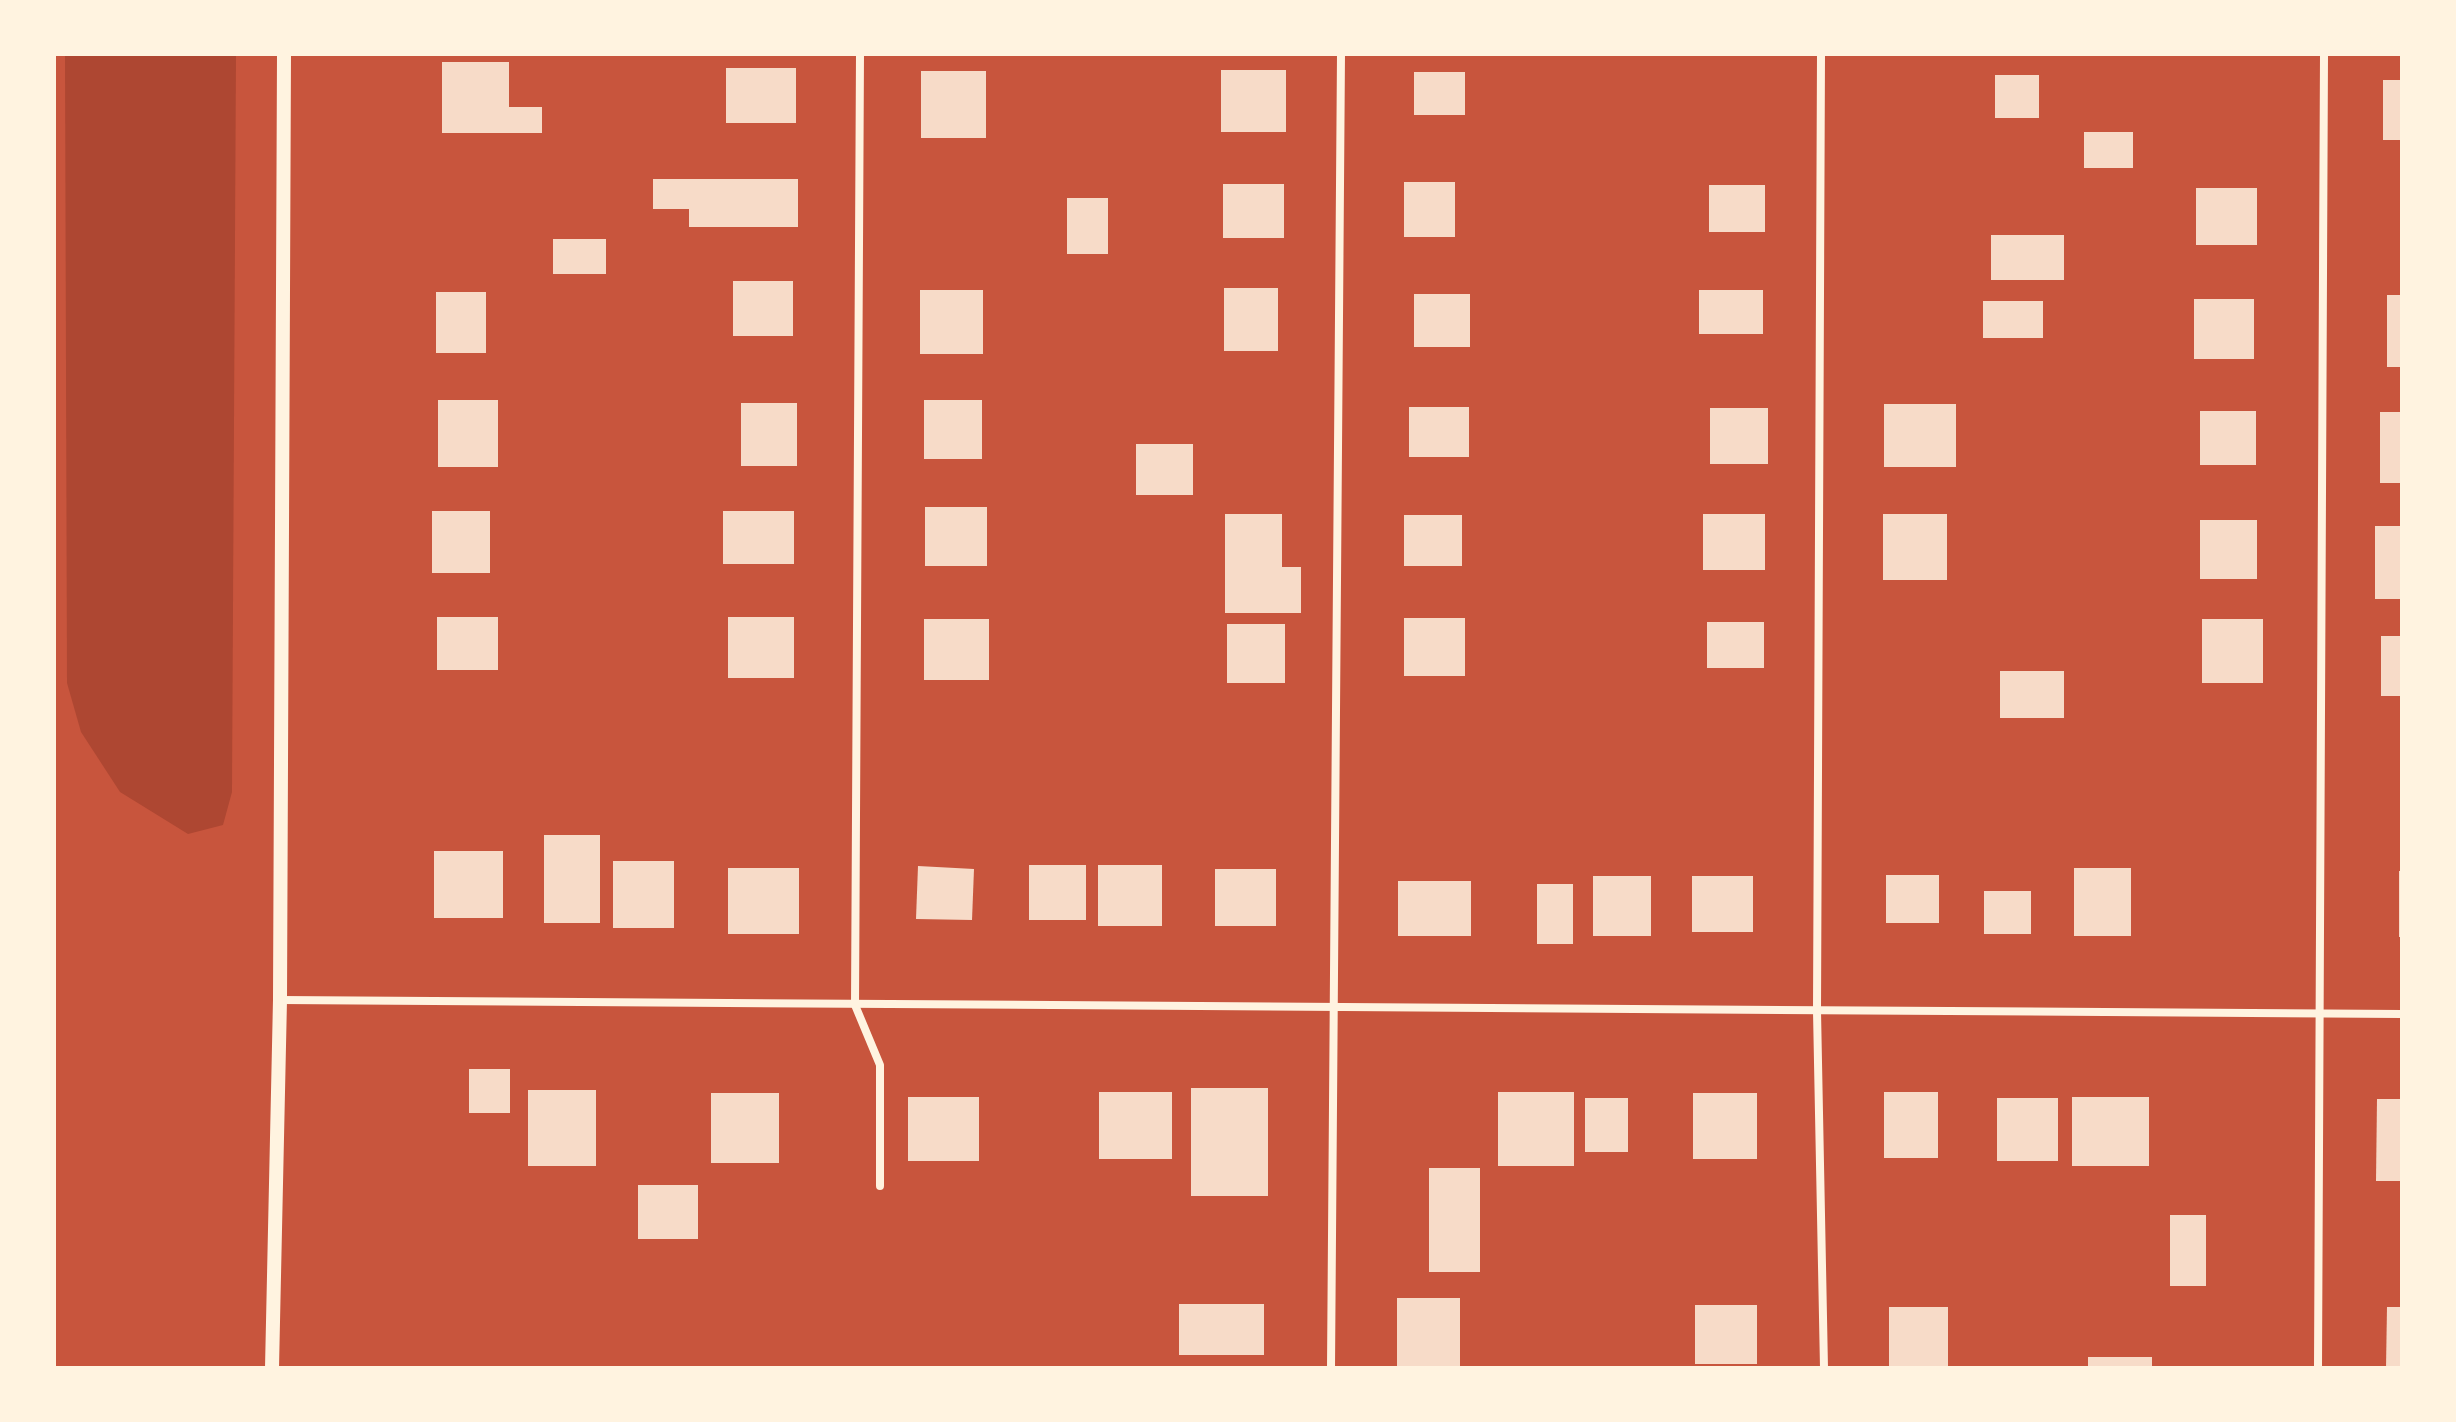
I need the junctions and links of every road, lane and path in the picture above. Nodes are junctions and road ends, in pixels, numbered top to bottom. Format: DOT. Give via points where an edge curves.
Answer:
graph roads {
  1 [pos="284,54"];
  2 [pos="860,54"];
  3 [pos="1341,54"];
  4 [pos="1821,54"];
  5 [pos="2324,54"];
  6 [pos="280,1000"];
  7 [pos="855,1005"];
  8 [pos="1334,1008"];
  9 [pos="1817,1011"];
  10 [pos="2319,1014"];
  11 [pos="2402,1014"];
  12 [pos="880,1186"];
  13 [pos="272,1368"];
  14 [pos="1331,1368"];
  15 [pos="1824,1368"];
  16 [pos="2318,1368"];
  1 -- 6 [label="street"];
  2 -- 7 [label="street"];
  3 -- 8 [label="street"];
  4 -- 9 [label="street"];
  5 -- 10 [label="street"];
  6 -- 7 [label="street"];
  6 -- 13 [label="street"];
  7 -- 8 [label="street"];
  7 -- 12 [label="street" via="880,1065"];
  8 -- 9 [label="street"];
  8 -- 14 [label="street"];
  9 -- 10 [label="street"];
  9 -- 15 [label="street"];
  10 -- 11 [label="street"];
  10 -- 16 [label="street"];
}
